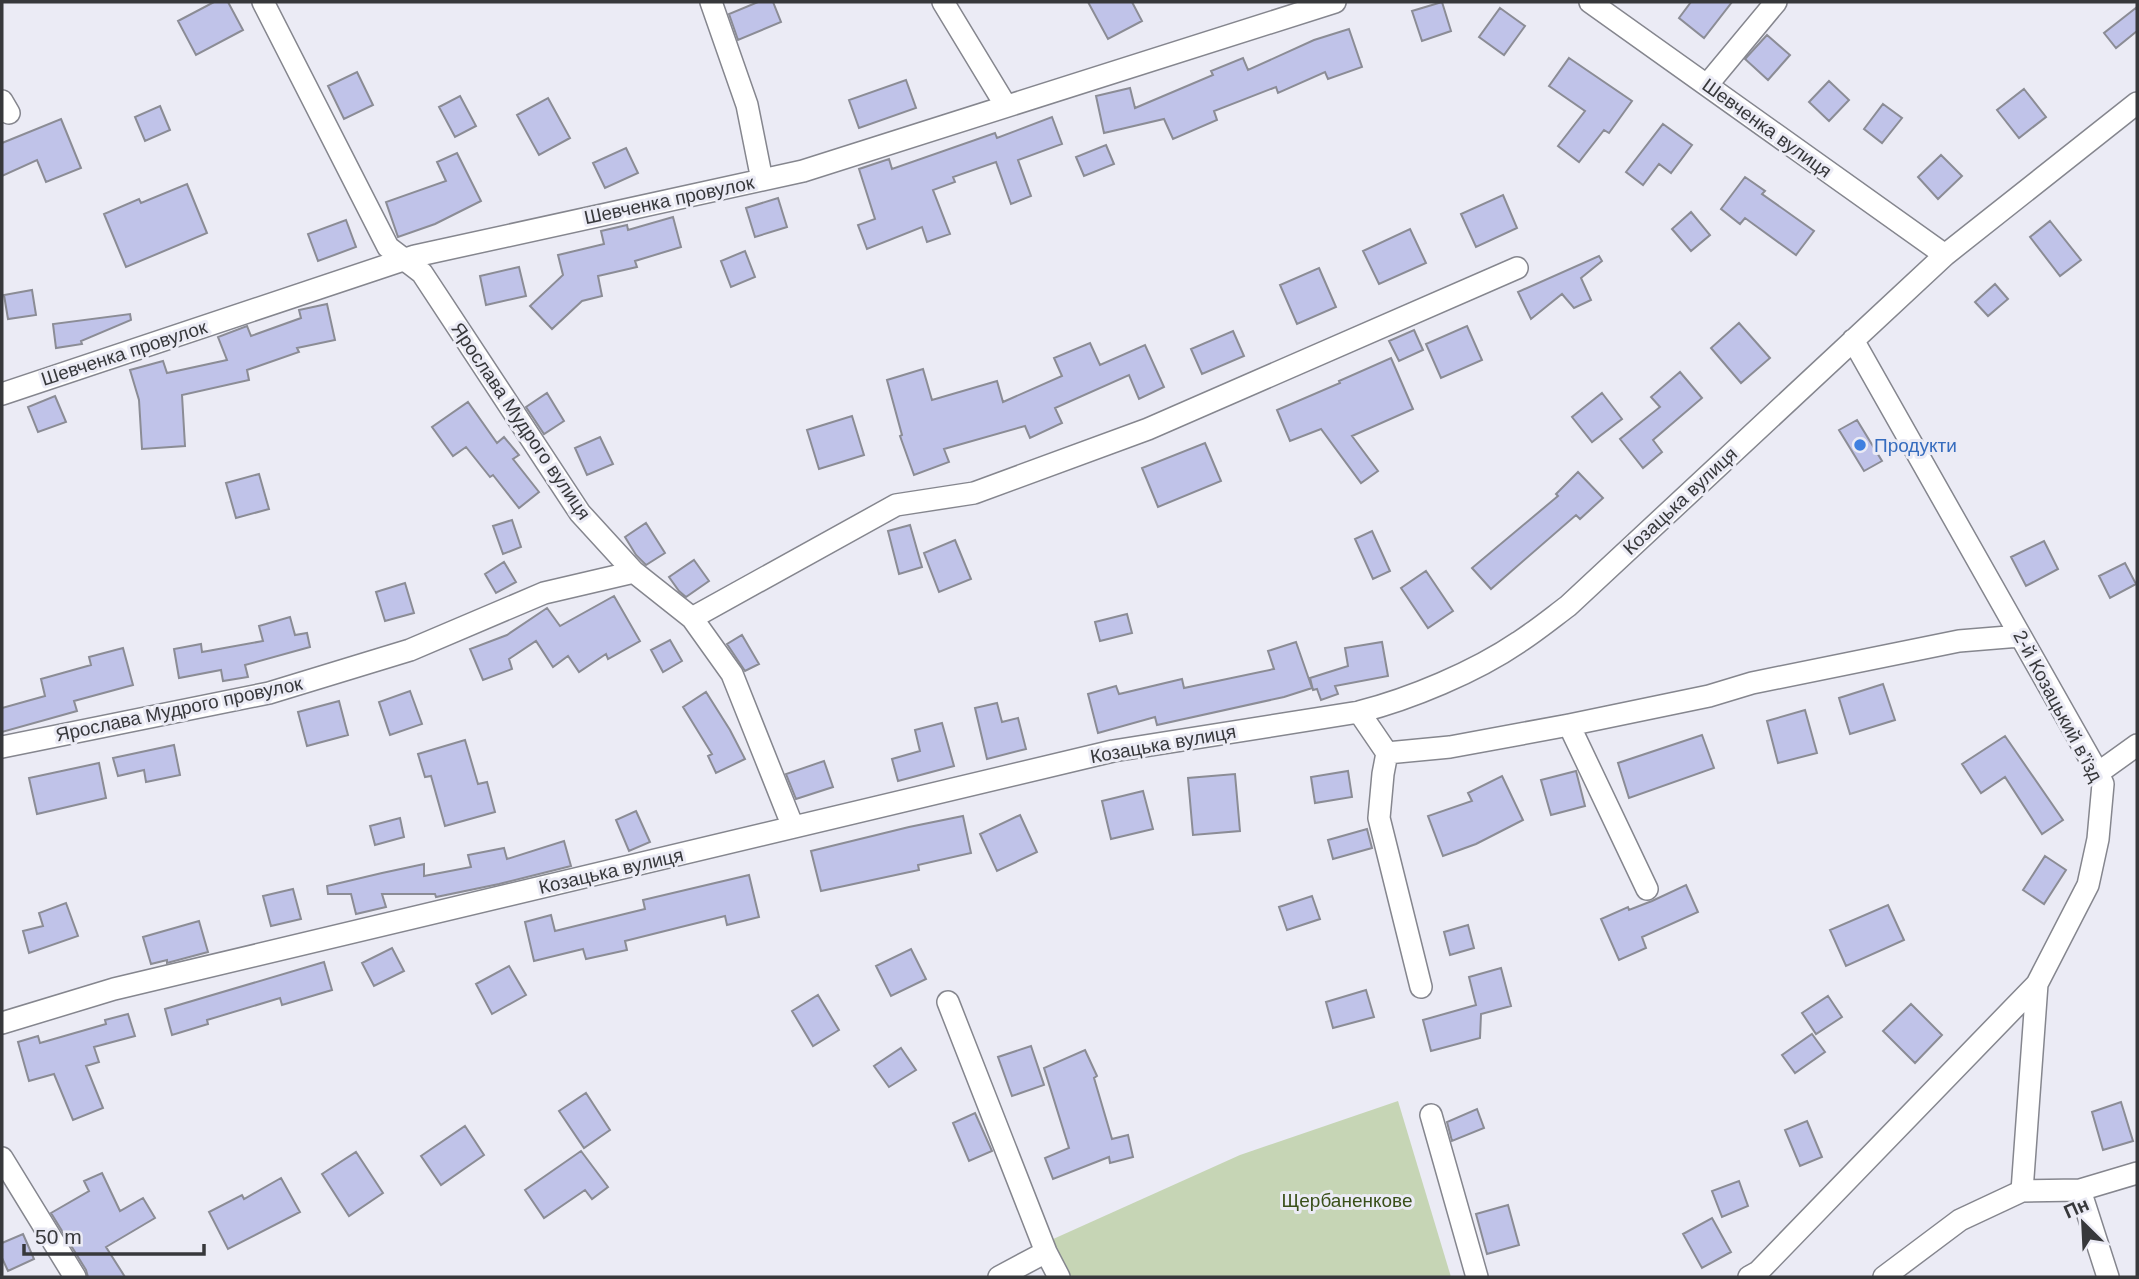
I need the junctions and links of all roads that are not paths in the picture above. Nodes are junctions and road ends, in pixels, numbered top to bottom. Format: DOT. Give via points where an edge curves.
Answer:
graph roads {
  1 [pos="262,2"];
  2 [pos="711,2"];
  3 [pos="943,2"];
  4 [pos="1335,2"];
  5 [pos="1590,2"];
  6 [pos="1776,2"];
  7 [pos="1707,85"];
  8 [pos="2137,103"];
  9 [pos="1006,106"];
  10 [pos="762,180"];
  11 [pos="1944,255"];
  12 [pos="405,260"];
  13 [pos="1517,268"];
  14 [pos="1853,340"];
  15 [pos="2,394"];
  16 [pos="634,572"];
  17 [pos="692,618"];
  18 [pos="2020,636"];
  19 [pos="1359,712"];
  20 [pos="1569,725"];
  21 [pos="2137,745"];
  22 [pos="2,747"];
  23 [pos="1387,753"];
  24 [pos="2098,773"];
  25 [pos="793,827"];
  26 [pos="1647,889"];
  27 [pos="2038,984"];
  28 [pos="1421,986"];
  29 [pos="948,1002"];
  30 [pos="2,1023"];
  31 [pos="1431,1115"];
  32 [pos="2,1158"];
  33 [pos="2137,1173"];
  34 [pos="2080,1190"];
  35 [pos="2022,1191"];
  36 [pos="1046,1252"];
  37 [pos="75,1277"];
  38 [pos="999,1277"];
  39 [pos="1059,1277"];
  40 [pos="1477,1277"];
  41 [pos="1749,1277"];
  42 [pos="1884,1277"];
  43 [pos="2108,1277"];
  1 -- 12 [label="street, Ярослава Мудрого вулиця" via="388,247"];
  2 -- 10 [label="street" via="747,105"];
  3 -- 9 [label="street"];
  4 -- 9 [label="street, Шевченка провулок"];
  5 -- 7 [label="street, Шевченка вулиця"];
  6 -- 7 [label="street"];
  7 -- 11 [label="street, Шевченка вулиця"];
  8 -- 11 [label="street, Козацька вулиця"];
  9 -- 10 [label="street, Шевченка провулок"];
  10 -- 12 [label="street, Шевченка провулок"];
  11 -- 14 [label="street, Козацька вулиця"];
  12 -- 15 [label="street, Шевченка провулок"];
  12 -- 16 [label="street, Ярослава Мудрого вулиця" via="422,273 580,513"];
  13 -- 17 [label="street" via="1148,429 974,493 896,505"];
  14 -- 18 [label="street, 2-й Козацький в’їзд"];
  14 -- 19 [label="street, Козацька вулиця" via="1567,606 1518,643 1391,704"];
  16 -- 17 [label="street, Ярослава Мудрого вулиця"];
  16 -- 22 [label="street, Ярослава Мудрого провулок" via="544,593 410,650 268,692"];
  17 -- 25 [label="street, Ярослава Мудрого вулиця" via="732,674"];
  18 -- 20 [label="street" via="1959,641"];
  18 -- 24 [label="street, 2-й Козацький в’їзд"];
  19 -- 23 [label="street"];
  19 -- 25 [label="street, Козацька вулиця" via="1113,751"];
  20 -- 23 [label="street" via="1450,747"];
  20 -- 26 [label="street"];
  21 -- 24 [label="street"];
  23 -- 28 [label="street" via="1379,818"];
  24 -- 27 [label="street, 2-й Козацький в’їзд" via="2103,784 2088,885"];
  25 -- 30 [label="street, Козацька вулиця" via="114,989"];
  27 -- 35 [label="street"];
  27 -- 41 [label="street, 2-й Козацький в’їзд"];
  29 -- 36 [label="street"];
  31 -- 40 [label="street"];
  32 -- 37 [label="street"];
  33 -- 34 [label="street"];
  34 -- 35 [label="street"];
  34 -- 43 [label="street"];
  35 -- 42 [label="street" via="1960,1220"];
  36 -- 38 [label="street"];
  36 -- 39 [label="street"];
}
